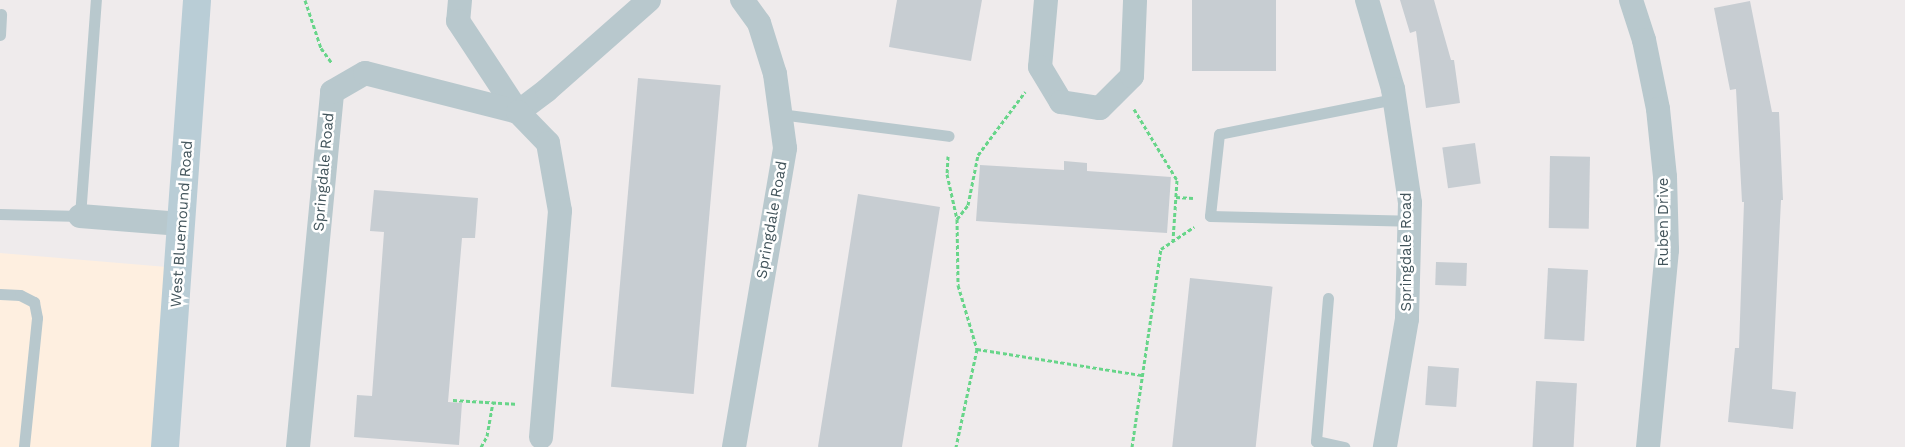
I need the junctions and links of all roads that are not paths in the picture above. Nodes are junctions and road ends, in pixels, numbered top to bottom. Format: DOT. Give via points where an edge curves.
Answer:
graph roads {
  1 [pos="96,0"];
  2 [pos="197,0"];
  3 [pos="460,0"];
  4 [pos="649,0"];
  5 [pos="742,0"];
  6 [pos="1046,0"];
  7 [pos="1135,0"];
  8 [pos="1367,0"];
  9 [pos="1631,0"];
  10 [pos="1,14"];
  11 [pos="0,35"];
  12 [pos="1394,99"];
  13 [pos="518,112"];
  14 [pos="780,114"];
  15 [pos="949,136"];
  16 [pos="0,214"];
  17 [pos="80,216"];
  18 [pos="1409,221"];
  19 [pos="182,224"];
  20 [pos="0,294"];
  21 [pos="1328,298"];
  22 [pos="540,442"];
  23 [pos="1315,444"];
  24 [pos="24,447"];
  25 [pos="165,447"];
  26 [pos="298,447"];
  27 [pos="734,447"];
  28 [pos="1344,447"];
  29 [pos="1385,447"];
  30 [pos="1648,447"];
  1 -- 17 [label="lane"];
  2 -- 19 [label="main road, West Bluemound Road"];
  3 -- 13 [label="street" via="458,21"];
  4 -- 13 [label="street"];
  5 -- 14 [label="street, Springdale Road" via="759,23 774,74"];
  6 -- 7 [label="street" via="1040,67 1062,102 1100,108 1132,76"];
  8 -- 12 [label="street, Springdale Road"];
  9 -- 30 [label="street, Ruben Drive" via="1644,40 1658,109 1665,178 1666,250"];
  10 -- 11 [label="lane"];
  12 -- 18 [label="street, Springdale Road" via="1410,203"];
  12 -- 18 [label="lane" via="1219,134 1210,216"];
  13 -- 22 [label="street" via="548,142 560,211"];
  13 -- 26 [label="street, Springdale Road" via="365,73 332,92"];
  14 -- 15 [label="lane"];
  14 -- 27 [label="street, Springdale Road" via="785,148"];
  16 -- 17 [label="lane"];
  17 -- 19 [label="street"];
  18 -- 29 [label="street, Springdale Road" via="1407,319"];
  19 -- 25 [label="main road, West Bluemound Road"];
  20 -- 24 [label="lane" via="20,296 34,302 37,318"];
  21 -- 23 [label="lane"];
  23 -- 28 [label="lane"];
}
